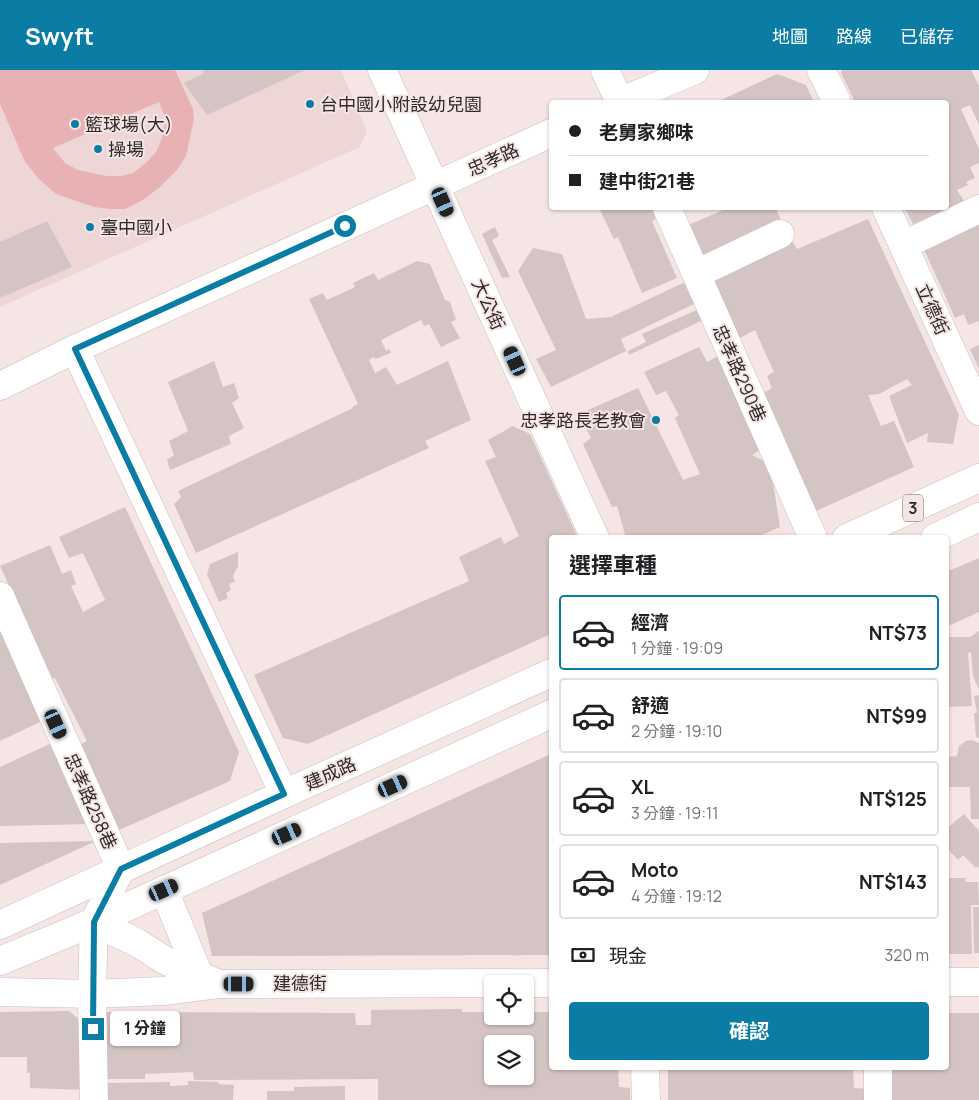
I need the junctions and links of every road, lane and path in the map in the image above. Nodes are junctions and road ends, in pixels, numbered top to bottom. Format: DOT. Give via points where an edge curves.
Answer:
graph roads {
  1 [pos="382,70"];
  2 [pos="605,70"];
  3 [pos="694,70"];
  4 [pos="821,70"];
  5 [pos="619,100"];
  6 [pos="625,100"];
  7 [pos="836,100"];
  8 [pos="549,134"];
  9 [pos="435,185"];
  10 [pos="979,209"];
  11 [pos="668,210"];
  12 [pos="887,210"];
  13 [pos="780,234"];
  14 [pos="904,245"];
  15 [pos="696,274"];
  16 [pos="75,349"];
  17 [pos="0,386"];
  18 [pos="979,411"];
  19 [pos="979,478"];
  20 [pos="979,517"];
  21 [pos="594,535"];
  22 [pos="812,535"];
  23 [pos="854,535"];
  24 [pos="941,535"];
  25 [pos="0,596"];
  26 [pos="549,674"];
  27 [pos="549,715"];
  28 [pos="284,794"];
  29 [pos="121,869"];
  30 [pos="164,890"];
  31 [pos="94,922"];
  32 [pos="0,925"];
  33 [pos="0,961"];
  34 [pos="209,979"];
  35 [pos="949,982"];
  36 [pos="979,982"];
  37 [pos="549,983"];
  38 [pos="0,992"];
  39 [pos="92,994"];
  40 [pos="646,1070"];
  41 [pos="878,1070"];
  42 [pos="94,1100"];
  43 [pos="646,1100"];
  44 [pos="878,1100"];
  1 -- 9 [label="street, 大公街"];
  2 -- 5 [label="street"];
  3 -- 6 [label="street"];
  4 -- 7 [label="street"];
  8 -- 9 [label="street, 忠孝路"];
  9 -- 16 [label="street, 忠孝路"];
  9 -- 21 [label="street, 大公街"];
  10 -- 14 [label="street"];
  11 -- 15 [label="street, 忠孝路290巷"];
  12 -- 14 [label="street, 立德街"];
  13 -- 15 [label="street"];
  14 -- 18 [label="street, 立德街"];
  15 -- 22 [label="street, 忠孝路290巷"];
  16 -- 17 [label="street, 忠孝路"];
  16 -- 28 [label="street"];
  19 -- 23 [label="street, 3"];
  20 -- 24 [label="street, 3"];
  25 -- 29 [label="street, 忠孝路258巷"];
  26 -- 28 [label="street, 建成路"];
  27 -- 30 [label="street"];
  28 -- 29 [label="street, 建成路"];
  29 -- 31 [label="street"];
  29 -- 32 [label="street, 建成路"];
  30 -- 31 [label="street"];
  30 -- 34 [label="street"];
  31 -- 33 [label="street"];
  31 -- 34 [label="street, 建德街" via="136,942 166,962"];
  31 -- 39 [label="street"];
  34 -- 37 [label="street, 建德街"];
  34 -- 39 [label="street" via="163,991"];
  35 -- 36 [label="street"];
  38 -- 39 [label="street"];
  39 -- 42 [label="street"];
  40 -- 43 [label="street"];
  41 -- 44 [label="street"];
}
